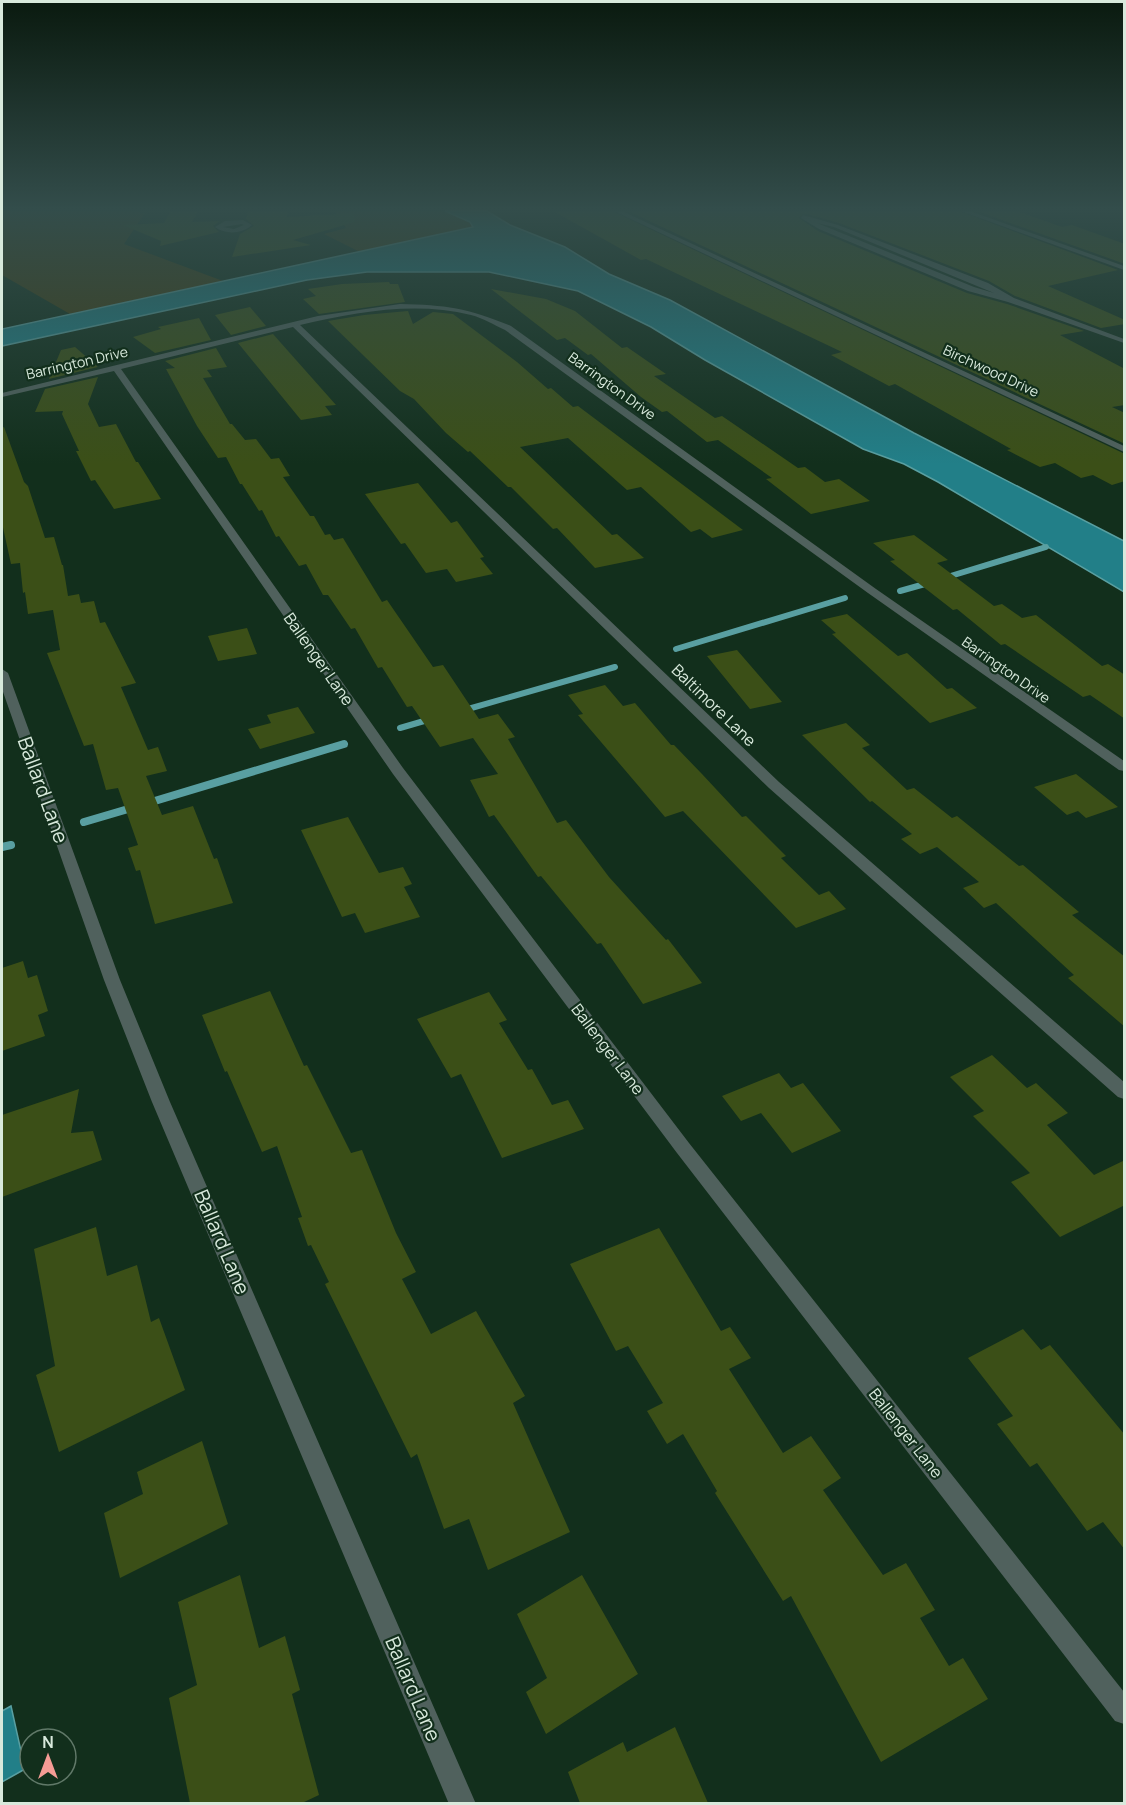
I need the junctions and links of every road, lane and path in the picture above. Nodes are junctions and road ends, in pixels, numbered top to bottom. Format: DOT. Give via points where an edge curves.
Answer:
graph roads {
  1 [pos="797,295"];
  2 [pos="1003,295"];
  3 [pos="296,325"];
  4 [pos="1097,333"];
  5 [pos="1125,341"];
  6 [pos="1125,350"];
  7 [pos="116,368"];
  8 [pos="2,395"];
  9 [pos="1125,449"];
  10 [pos="2,673"];
  11 [pos="1125,767"];
  12 [pos="1125,1092"];
  13 [pos="1125,1712"];
  14 [pos="463,1803"];
  1 -- 9 [label="street, Birchwood Drive"];
  2 -- 4 [label="street"];
  3 -- 7 [label="street, Barrington Drive"];
  3 -- 11 [label="street, Barrington Drive" via="357,311 402,306 445,308 494,320 1032,705"];
  3 -- 12 [label="street, Baltimore Lane" via="774,785"];
  4 -- 5 [label="street"];
  4 -- 6 [label="street"];
  7 -- 8 [label="street, Barrington Drive"];
  7 -- 13 [label="street, Ballenger Lane" via="398,771 683,1148"];
  10 -- 14 [label="street, Ballard Lane" via="152,1080"];
}
